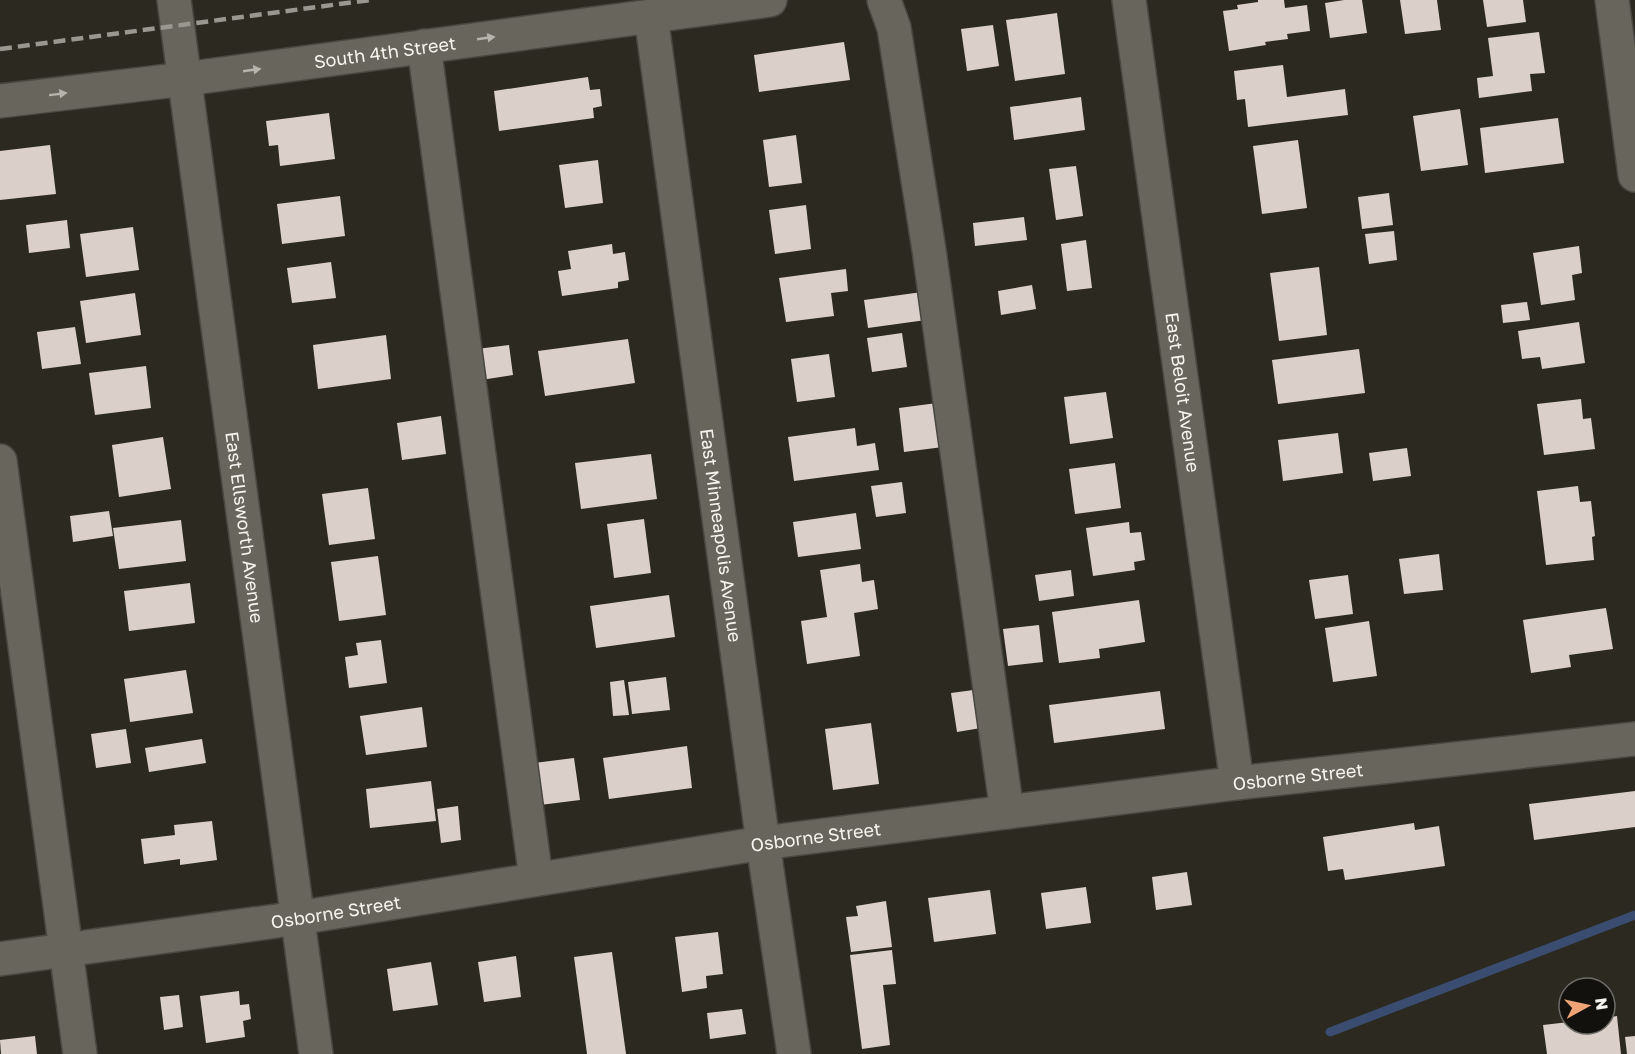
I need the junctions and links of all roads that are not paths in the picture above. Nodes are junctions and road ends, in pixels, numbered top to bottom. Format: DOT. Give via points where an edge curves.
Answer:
graph roads {
  1 [pos="174,0"];
  2 [pos="770,0"];
  3 [pos="884,0"];
  4 [pos="1129,0"];
  5 [pos="1612,0"];
  6 [pos="651,16"];
  7 [pos="424,46"];
  8 [pos="185,79"];
  9 [pos="0,101"];
  10 [pos="1635,175"];
  11 [pos="0,461"];
  12 [pos="1635,739"];
  13 [pos="1237,783"];
  14 [pos="1007,812"];
  15 [pos="763,843"];
  16 [pos="536,879"];
  17 [pos="298,918"];
  18 [pos="66,950"];
  19 [pos="0,959"];
  20 [pos="80,1054"];
  21 [pos="316,1054"];
  22 [pos="794,1054"];
  1 -- 8 [label="street, East Ellsworth Avenue"];
  2 -- 6 [label="street, South 4th Street"];
  3 -- 14 [label="street" via="894,28 929,250"];
  4 -- 13 [label="street, East Beloit Avenue"];
  5 -- 10 [label="street"];
  7 -- 6 [label="street, South 4th Street, one-way"];
  6 -- 15 [label="street, East Minneapolis Avenue"];
  8 -- 7 [label="street, South 4th Street, one-way"];
  7 -- 16 [label="street"];
  9 -- 8 [label="street, South 4th Street, one-way"];
  8 -- 17 [label="street, East Ellsworth Avenue"];
  11 -- 18 [label="street"];
  12 -- 13 [label="street, Osborne Street"];
  13 -- 14 [label="street, Osborne Street"];
  14 -- 15 [label="street, Osborne Street"];
  15 -- 16 [label="street, Osborne Street"];
  15 -- 22 [label="street, East Minneapolis Avenue"];
  16 -- 17 [label="street, Osborne Street"];
  17 -- 18 [label="street, Osborne Street"];
  17 -- 21 [label="street, East Ellsworth Avenue"];
  18 -- 19 [label="street, Osborne Street"];
  18 -- 20 [label="street"];
}
